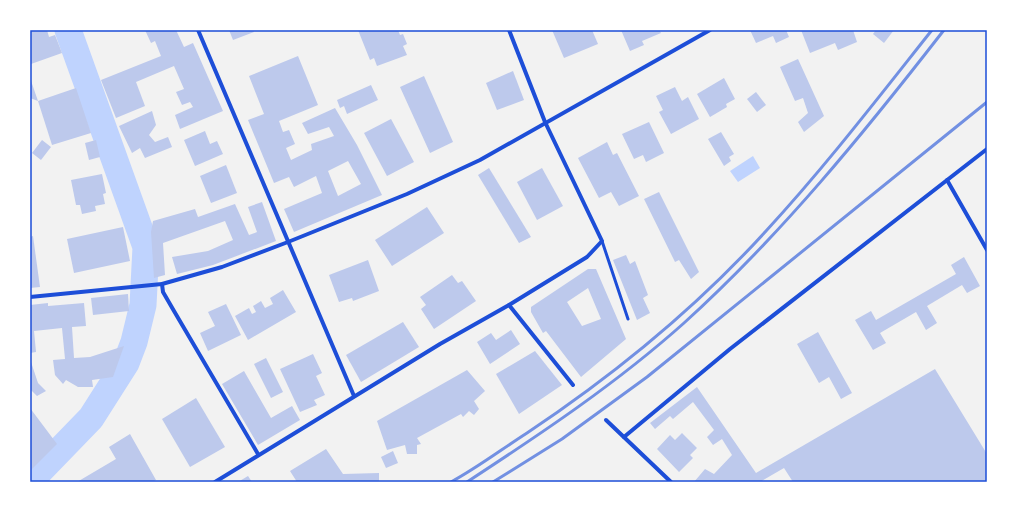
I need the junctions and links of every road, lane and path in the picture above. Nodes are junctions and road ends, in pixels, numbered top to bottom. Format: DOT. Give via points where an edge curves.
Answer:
graph roads {
  1 [pos="198,30"];
  2 [pos="509,30"];
  3 [pos="710,30"];
  4 [pos="545,122"];
  5 [pos="987,149"];
  6 [pos="947,180"];
  7 [pos="602,241"];
  8 [pos="288,242"];
  9 [pos="987,250"];
  10 [pos="162,284"];
  11 [pos="30,297"];
  12 [pos="509,305"];
  13 [pos="628,319"];
  14 [pos="574,385"];
  15 [pos="354,396"];
  16 [pos="606,420"];
  17 [pos="624,437"];
  18 [pos="258,454"];
  19 [pos="215,482"];
  20 [pos="671,482"];
  1 -- 8 [label="street"];
  2 -- 4 [label="street"];
  3 -- 4 [label="street"];
  4 -- 7 [label="street"];
  4 -- 8 [label="street" via="480,160 407,194"];
  5 -- 6 [label="street"];
  6 -- 9 [label="street"];
  6 -- 17 [label="street" via="724,354"];
  7 -- 12 [label="street" via="587,257"];
  7 -- 13 [label="lane"];
  8 -- 10 [label="street" via="222,267"];
  8 -- 15 [label="street"];
  10 -- 11 [label="street"];
  10 -- 18 [label="street" via="174,311"];
  12 -- 14 [label="street"];
  12 -- 15 [label="street"];
  15 -- 18 [label="street"];
  16 -- 17 [label="street"];
  17 -- 20 [label="street"];
  18 -- 19 [label="street"];
}
